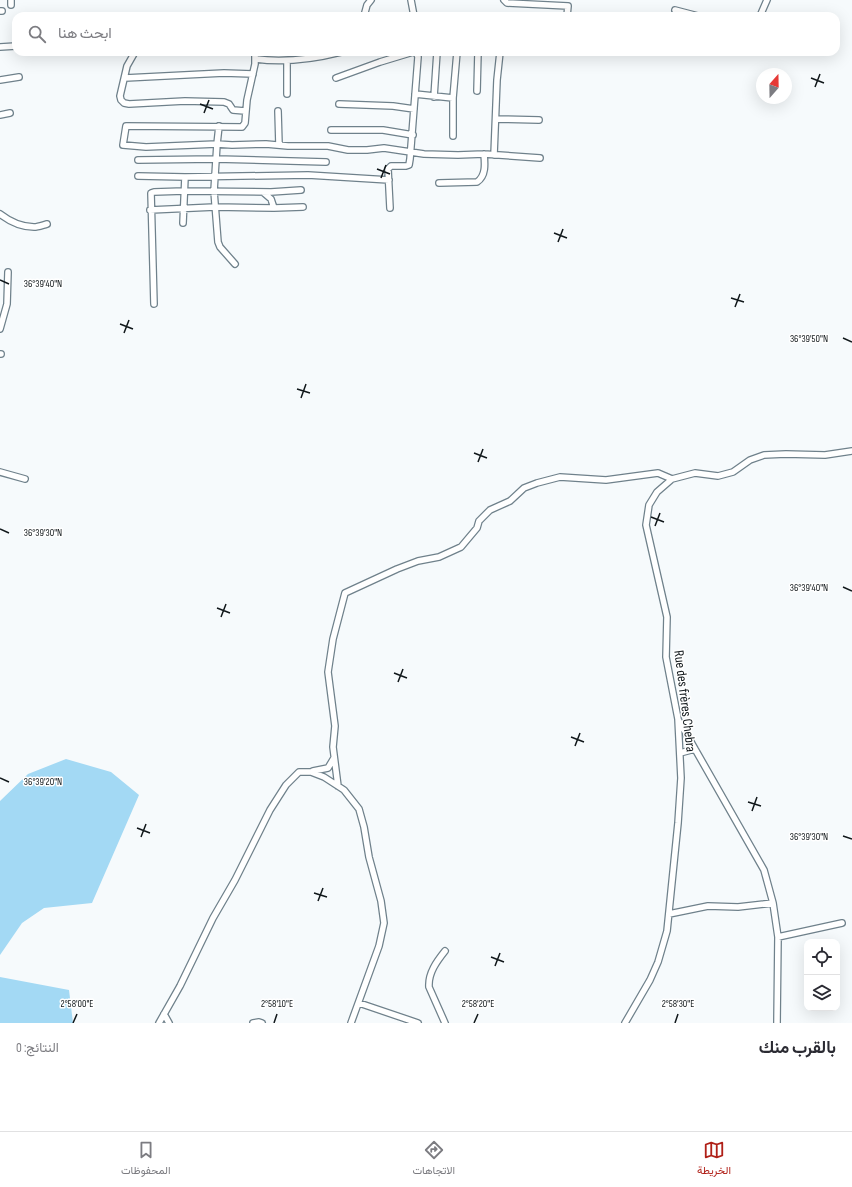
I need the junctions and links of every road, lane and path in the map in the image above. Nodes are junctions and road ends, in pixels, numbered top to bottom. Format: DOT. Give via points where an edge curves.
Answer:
graph roads {
  1 [pos="371,0"];
  2 [pos="411,0"];
  3 [pos="504,0"];
  4 [pos="767,0"];
  5 [pos="675,10"];
  6 [pos="365,12"];
  7 [pos="413,12"];
  8 [pos="567,12"];
  9 [pos="683,12"];
  10 [pos="762,12"];
  11 [pos="12,46"];
  12 [pos="0,47"];
  13 [pos="133,56"];
  14 [pos="256,56"];
  15 [pos="322,56"];
  16 [pos="401,56"];
  17 [pos="417,56"];
  18 [pos="437,56"];
  19 [pos="457,56"];
  20 [pos="478,56"];
  21 [pos="500,56"];
  22 [pos="256,60"];
  23 [pos="287,61"];
  24 [pos="253,74"];
  25 [pos="19,76"];
  26 [pos="125,78"];
  27 [pos="336,78"];
  28 [pos="0,80"];
  29 [pos="477,91"];
  30 [pos="287,94"];
  31 [pos="415,94"];
  32 [pos="434,97"];
  33 [pos="454,98"];
  34 [pos="339,104"];
  35 [pos="414,108"];
  36 [pos="245,111"];
  37 [pos="278,111"];
  38 [pos="10,114"];
  39 [pos="0,115"];
  40 [pos="496,119"];
  41 [pos="539,120"];
  42 [pos="219,126"];
  43 [pos="331,130"];
  44 [pos="412,135"];
  45 [pos="453,136"];
  46 [pos="216,144"];
  47 [pos="279,145"];
  48 [pos="412,152"];
  49 [pos="484,154"];
  50 [pos="494,155"];
  51 [pos="540,158"];
  52 [pos="216,159"];
  53 [pos="138,160"];
  54 [pos="326,162"];
  55 [pos="138,176"];
  56 [pos="215,176"];
  57 [pos="185,177"];
  58 [pos="389,180"];
  59 [pos="439,182"];
  60 [pos="301,190"];
  61 [pos="184,191"];
  62 [pos="214,191"];
  63 [pos="264,192"];
  64 [pos="215,207"];
  65 [pos="303,207"];
  66 [pos="274,208"];
  67 [pos="390,208"];
  68 [pos="184,209"];
  69 [pos="150,210"];
  70 [pos="0,214"];
  71 [pos="183,223"];
  72 [pos="47,224"];
  73 [pos="235,264"];
  74 [pos="8,272"];
  75 [pos="154,304"];
  76 [pos="0,330"];
  77 [pos="852,451"];
  78 [pos="0,472"];
  79 [pos="25,479"];
  80 [pos="672,479"];
  81 [pos="678,719"];
  82 [pos="695,749"];
  83 [pos="680,753"];
  84 [pos="334,758"];
  85 [pos="311,772"];
  86 [pos="338,786"];
  87 [pos="773,903"];
  88 [pos="668,914"];
  89 [pos="842,923"];
  90 [pos="778,937"];
  91 [pos="444,951"];
  92 [pos="359,1003"];
  93 [pos="164,1014"];
  94 [pos="159,1023"];
  95 [pos="169,1023"];
  96 [pos="253,1023"];
  97 [pos="262,1023"];
  98 [pos="351,1023"];
  99 [pos="418,1023"];
  100 [pos="445,1023"];
  101 [pos="625,1023"];
  102 [pos="777,1023"];
  1 -- 6 [label="street"];
  2 -- 7 [label="street"];
  3 -- 8 [label="street" via="507,3 568,6"];
  4 -- 10 [label="street"];
  5 -- 9 [label="street"];
  11 -- 12 [label="street"];
  13 -- 26 [label="street" via="127,66"];
  14 -- 22 [label="street"];
  15 -- 23 [label="street"];
  16 -- 27 [label="street"];
  17 -- 31 [label="street"];
  18 -- 32 [label="street"];
  19 -- 33 [label="street"];
  20 -- 29 [label="street"];
  21 -- 40 [label="street"];
  22 -- 23 [label="street"];
  22 -- 24 [label="street"];
  23 -- 30 [label="street"];
  24 -- 26 [label="street"];
  24 -- 36 [label="street"];
  25 -- 28 [label="street"];
  26 -- 36 [label="street" via="120,98 124,103 224,102 233,110"];
  31 -- 32 [label="street"];
  31 -- 35 [label="street"];
  32 -- 33 [label="street"];
  33 -- 45 [label="street"];
  34 -- 35 [label="street"];
  35 -- 44 [label="street"];
  36 -- 42 [label="street" via="242,127"];
  37 -- 47 [label="street"];
  38 -- 39 [label="street"];
  40 -- 41 [label="street"];
  40 -- 50 [label="street"];
  42 -- 46 [label="street"];
  42 -- 46 [label="street" via="126,126 123,145 146,147"];
  43 -- 44 [label="street" via="383,130"];
  44 -- 48 [label="street"];
  46 -- 47 [label="street"];
  46 -- 52 [label="street"];
  47 -- 48 [label="street" via="328,146 348,150 390,148"];
  48 -- 49 [label="street"];
  48 -- 58 [label="street" via="409,165 389,166"];
  49 -- 50 [label="street"];
  49 -- 59 [label="street" via="483,172 477,182"];
  50 -- 51 [label="street"];
  52 -- 53 [label="street"];
  52 -- 54 [label="street"];
  52 -- 56 [label="street"];
  55 -- 57 [label="street"];
  56 -- 57 [label="street"];
  56 -- 58 [label="street" via="308,175"];
  56 -- 62 [label="street"];
  57 -- 61 [label="street"];
  58 -- 67 [label="street"];
  60 -- 63 [label="street"];
  61 -- 62 [label="street"];
  61 -- 68 [label="street"];
  61 -- 69 [label="street" via="150,193"];
  62 -- 63 [label="street"];
  62 -- 64 [label="street"];
  63 -- 66 [label="street" via="271,199"];
  64 -- 66 [label="street"];
  64 -- 68 [label="street"];
  64 -- 73 [label="street" via="218,242"];
  65 -- 66 [label="street"];
  68 -- 69 [label="street"];
  68 -- 71 [label="street"];
  69 -- 75 [label="street"];
  70 -- 72 [label="street" via="22,225 34,227"];
  74 -- 76 [label="street" via="7,304"];
  77 -- 80 [label="street" via="825,455 764,455 750,460 732,472 718,476 695,473"];
  78 -- 79 [label="street"];
  80 -- 81 [label="street, Rue des frères Chebra" via="656,492 649,505 646,525 667,617 666,657"];
  80 -- 84 [label="street" via="658,473 606,480 560,477 537,483 524,488 510,501 490,510 461,547 439,557 397,569 345,594 333,639 328,672 336,726"];
  81 -- 82 [label="street"];
  81 -- 83 [label="street, Rue des frères Chebra"];
  82 -- 83 [label="street"];
  82 -- 87 [label="street" via="764,870"];
  83 -- 88 [label="street, Rue des frères Chebra" via="678,823"];
  84 -- 85 [label="street" via="328,768"];
  84 -- 86 [label="street"];
  85 -- 86 [label="street"];
  85 -- 93 [label="street" via="300,772 286,786 270,810"];
  86 -- 92 [label="street" via="358,809 384,923 379,946"];
  87 -- 88 [label="street" via="738,907 708,906"];
  87 -- 90 [label="street"];
  88 -- 101 [label="street, Rue des frères Chebra" via="667,931 658,962"];
  89 -- 90 [label="street"];
  90 -- 102 [label="street"];
  91 -- 100 [label="street" via="430,974 429,987"];
  92 -- 98 [label="street"];
  92 -- 99 [label="street"];
  93 -- 94 [label="street"];
  93 -- 95 [label="street"];
  96 -- 97 [label="street"];
}
